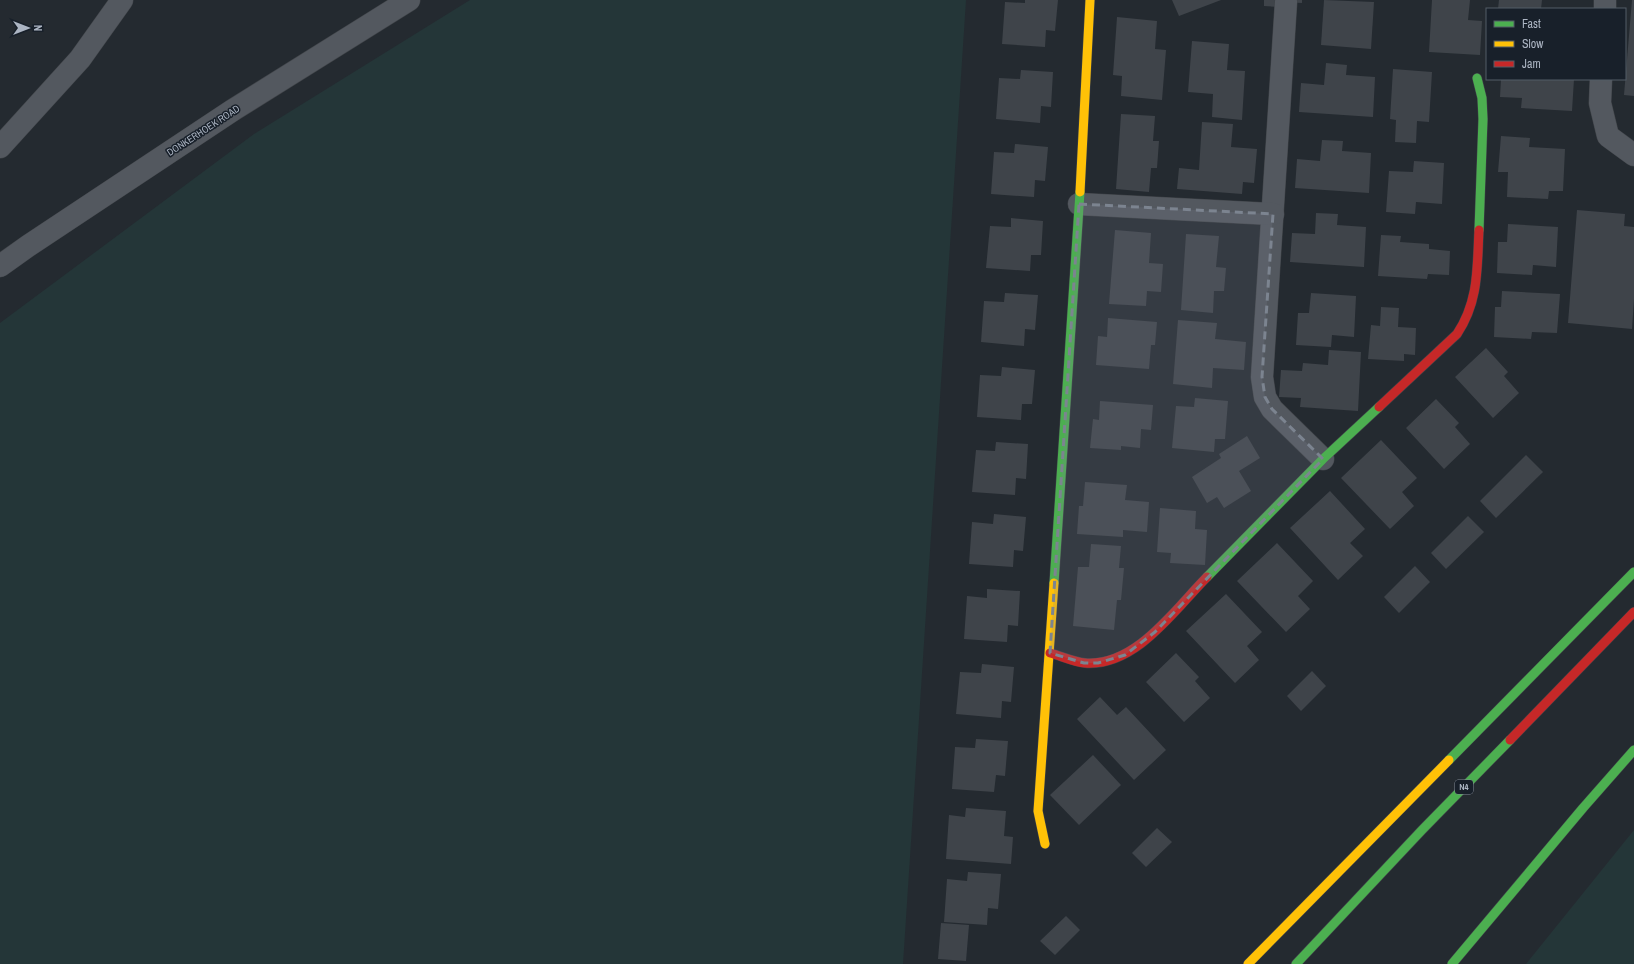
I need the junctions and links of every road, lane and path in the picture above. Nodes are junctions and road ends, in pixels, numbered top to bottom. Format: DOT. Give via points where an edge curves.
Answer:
graph roads {
  1 [pos="122,0"];
  2 [pos="409,0"];
  3 [pos="1090,0"];
  4 [pos="1286,2"];
  5 [pos="1477,78"];
  6 [pos="1601,80"];
  7 [pos="0,147"];
  8 [pos="1634,156"];
  9 [pos="1079,204"];
  10 [pos="1273,214"];
  11 [pos="0,266"];
  12 [pos="1323,459"];
  13 [pos="1634,572"];
  14 [pos="1634,612"];
  15 [pos="1050,653"];
  16 [pos="1634,750"];
  17 [pos="1046,844"];
  18 [pos="1248,964"];
  19 [pos="1296,964"];
  20 [pos="1452,964"];
  1 -- 7 [label="street" via="80,58"];
  2 -- 11 [label="street, DONKERHOEK ROAD" via="233,110"];
  3 -- 9 [label="main road"];
  4 -- 10 [label="street"];
  5 -- 12 [label="main road" via="1482,98 1483,126 1477,280 1467,320 1457,334"];
  6 -- 8 [label="street" via="1600,103 1608,136"];
  9 -- 10 [label="street"];
  9 -- 15 [label="main road"];
  10 -- 12 [label="street" via="1262,377 1264,397 1272,409"];
  12 -- 15 [label="main road" via="1155,632 1125,655 1098,663 1084,663"];
  13 -- 18 [label="main road"];
  14 -- 19 [label="main road, N4"];
  15 -- 17 [label="main road" via="1038,812"];
  16 -- 20 [label="main road"];
}
